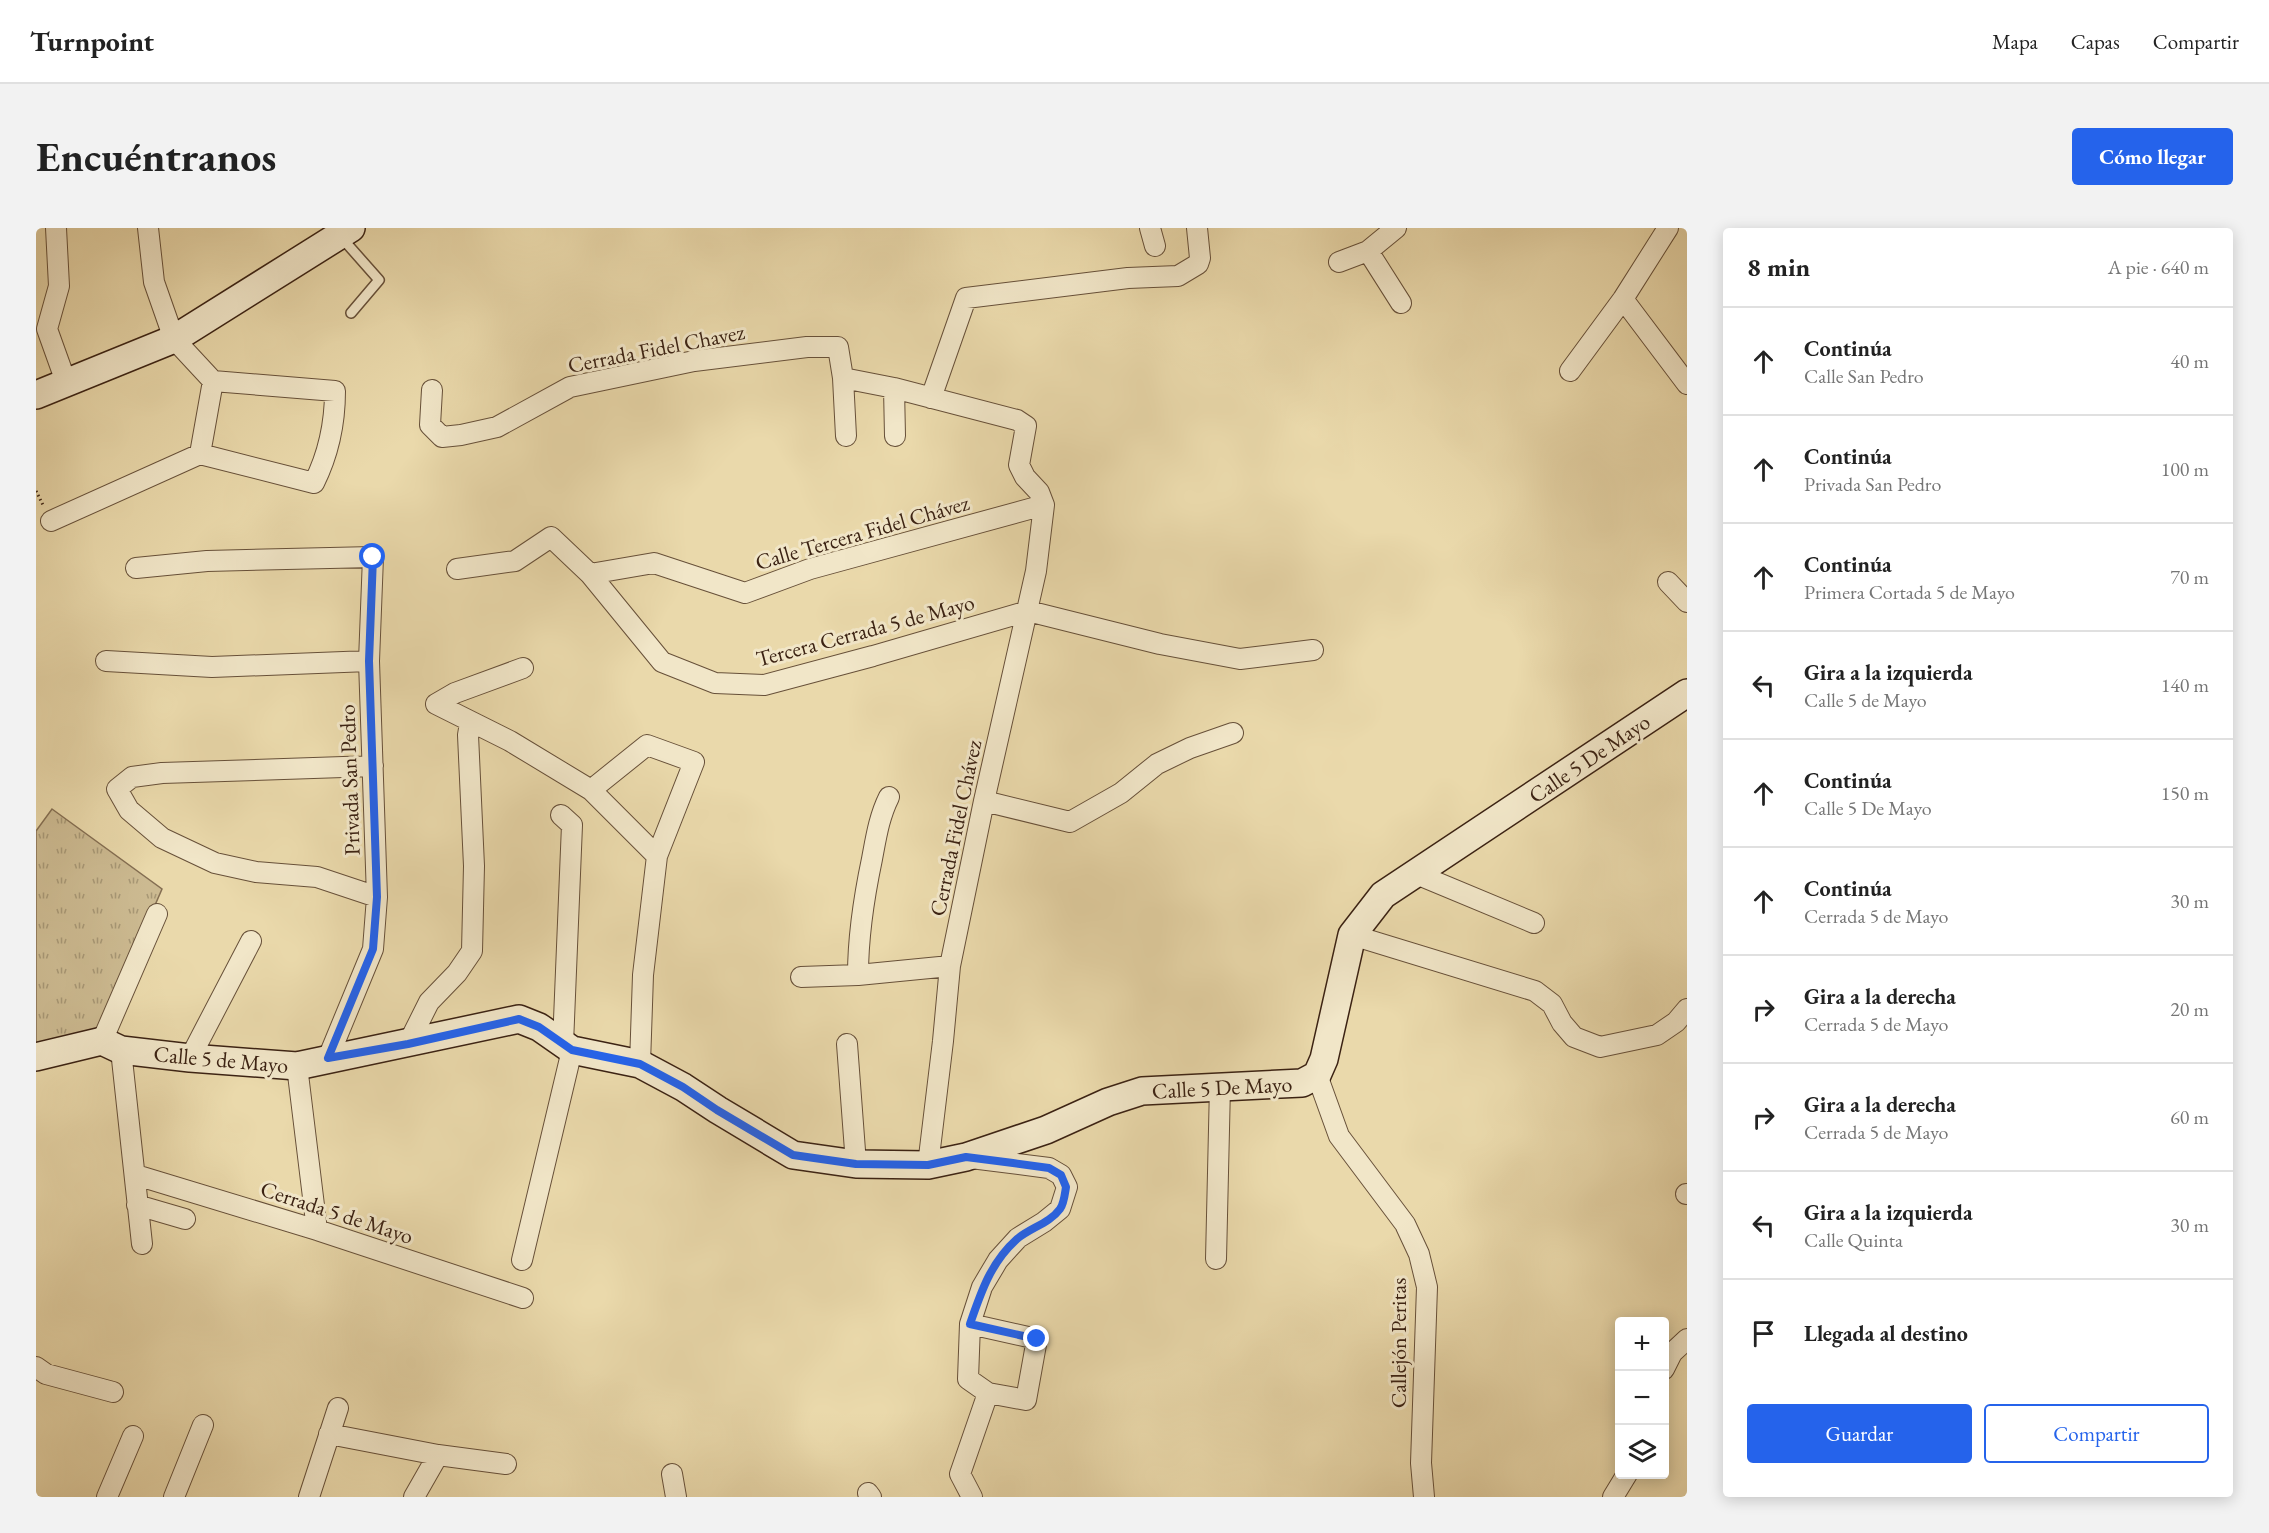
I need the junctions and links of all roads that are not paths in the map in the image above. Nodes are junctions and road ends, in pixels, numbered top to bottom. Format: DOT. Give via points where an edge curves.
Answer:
graph roads {
  1 [pos="56,228"];
  2 [pos="147,228"];
  3 [pos="1197,228"];
  4 [pos="1396,228"];
  5 [pos="1668,228"];
  6 [pos="346,232"];
  7 [pos="1368,251"];
  8 [pos="1339,262"];
  9 [pos="1623,299"];
  10 [pos="1401,303"];
  11 [pos="351,313"];
  12 [pos="174,339"];
  13 [pos="1570,370"];
  14 [pos="843,378"];
  15 [pos="213,381"];
  16 [pos="66,382"];
  17 [pos="1687,384"];
  18 [pos="894,388"];
  19 [pos="432,390"];
  20 [pos="36,394"];
  21 [pos="931,398"];
  22 [pos="846,436"];
  23 [pos="895,436"];
  24 [pos="200,454"];
  25 [pos="1044,505"];
  26 [pos="51,520"];
  27 [pos="136,568"];
  28 [pos="457,569"];
  29 [pos="590,574"];
  30 [pos="1668,582"];
  31 [pos="1687,602"];
  32 [pos="1028,611"];
  33 [pos="1312,650"];
  34 [pos="106,661"];
  35 [pos="369,661"];
  36 [pos="523,668"];
  37 [pos="1687,693"];
  38 [pos="470,723"];
  39 [pos="1233,733"];
  40 [pos="372,766"];
  41 [pos="591,790"];
  42 [pos="889,797"];
  43 [pos="984,801"];
  44 [pos="561,815"];
  45 [pos="657,856"];
  46 [pos="1414,873"];
  47 [pos="377,897"];
  48 [pos="157,914"];
  49 [pos="1534,923"];
  50 [pos="1352,935"];
  51 [pos="251,941"];
  52 [pos="950,966"];
  53 [pos="858,975"];
  54 [pos="801,977"];
  55 [pos="1687,1009"];
  56 [pos="408,1044"];
  57 [pos="847,1044"];
  58 [pos="112,1045"];
  59 [pos="567,1047"];
  60 [pos="36,1057"];
  61 [pos="190,1058"];
  62 [pos="328,1058"];
  63 [pos="640,1064"];
  64 [pos="297,1066"];
  65 [pos="1317,1075"];
  66 [pos="1220,1086"];
  67 [pos="966,1157"];
  68 [pos="856,1164"];
  69 [pos="928,1165"];
  70 [pos="136,1175"];
  71 [pos="137,1205"];
  72 [pos="185,1219"];
  73 [pos="317,1230"];
  74 [pos="142,1244"];
  75 [pos="1216,1259"];
  76 [pos="522,1260"];
  77 [pos="523,1298"];
  78 [pos="970,1324"];
  79 [pos="1687,1339"];
  80 [pos="1669,1360"];
  81 [pos="36,1367"];
  82 [pos="113,1392"];
  83 [pos="988,1393"];
  84 [pos="338,1408"];
  85 [pos="203,1425"];
  86 [pos="329,1434"];
  87 [pos="133,1436"];
  88 [pos="438,1455"];
  89 [pos="506,1464"];
  90 [pos="672,1474"];
  91 [pos="1625,1479"];
  92 [pos="107,1497"];
  93 [pos="174,1497"];
  94 [pos="309,1497"];
  95 [pos="414,1497"];
  96 [pos="676,1497"];
  97 [pos="972,1497"];
  98 [pos="1424,1497"];
  99 [pos="1613,1497"];
  1 -- 16 [label="street" via="59,286 47,329"];
  2 -- 12 [label="street" via="154,282"];
  3 -- 21 [label="street" via="1198,264 1178,276 1128,278 966,298"];
  4 -- 7 [label="street"];
  5 -- 9 [label="street"];
  6 -- 11 [label="lane" via="380,280"];
  6 -- 12 [label="street"];
  7 -- 8 [label="street"];
  7 -- 10 [label="street"];
  9 -- 13 [label="street"];
  9 -- 17 [label="street"];
  12 -- 15 [label="street"];
  12 -- 16 [label="street"];
  14 -- 18 [label="street"];
  14 -- 19 [label="street, Cerrada Fidel Chavez" via="838,347 694,361 570,387 497,427 442,437 430,425"];
  14 -- 22 [label="street, Cerrada Fidel Chavez"];
  15 -- 24 [label="street"];
  15 -- 24 [label="street" via="335,391 335,410 323,464 314,483"];
  16 -- 20 [label="street"];
  18 -- 21 [label="street"];
  18 -- 23 [label="street"];
  21 -- 25 [label="street" via="1017,420 1026,426 1019,465"];
  24 -- 26 [label="street"];
  25 -- 29 [label="street, Calle Tercera Fidel Chávez" via="810,569 745,593 654,563"];
  25 -- 32 [label="street, Cerrada Fidel Chávez"];
  27 -- 35 [label="street, Privada San Pedro" via="207,561 373,557"];
  28 -- 29 [label="street, Tercera Cerrada 5 de Mayo" via="515,561 551,537"];
  29 -- 32 [label="street, Tercera Cerrada 5 de Mayo" via="662,662 715,683 765,685"];
  30 -- 31 [label="street"];
  32 -- 33 [label="street" via="1160,644 1240,659"];
  32 -- 43 [label="street, Cerrada Fidel Chávez"];
  34 -- 35 [label="street" via="212,667"];
  35 -- 40 [label="street, Privada San Pedro"];
  36 -- 38 [label="street" via="455,693 436,705"];
  37 -- 46 [label="street, Calle 5 De Mayo"];
  38 -- 41 [label="street" via="510,741"];
  38 -- 56 [label="street" via="472,951 429,1002"];
  39 -- 43 [label="street" via="1157,764 1121,793 1070,822"];
  40 -- 47 [label="street, Privada San Pedro"];
  40 -- 47 [label="street" via="162,773 132,777 117,789 129,810 162,838 215,863 256,872 317,877"];
  41 -- 45 [label="street"];
  41 -- 45 [label="street" via="647,745 694,762"];
  42 -- 53 [label="street" via="881,813 867,883"];
  43 -- 52 [label="street, Cerrada Fidel Chávez"];
  44 -- 59 [label="street" via="572,825"];
  45 -- 63 [label="street" via="643,975"];
  46 -- 49 [label="street"];
  46 -- 50 [label="street, Calle 5 De Mayo" via="1383,895"];
  47 -- 62 [label="street, Privada San Pedro" via="373,949"];
  48 -- 58 [label="street"];
  50 -- 55 [label="street" via="1535,991 1552,1004 1574,1037 1600,1047 1657,1035"];
  50 -- 65 [label="street, Calle 5 De Mayo"];
  51 -- 61 [label="street"];
  52 -- 53 [label="street"];
  52 -- 69 [label="street, Cerrada Fidel Chávez"];
  53 -- 54 [label="street"];
  56 -- 59 [label="street, Calle 5 de Mayo" via="519,1019 539,1027"];
  56 -- 62 [label="street, Calle 5 de Mayo"];
  57 -- 68 [label="street"];
  58 -- 60 [label="street, Calle 5 de Mayo"];
  58 -- 61 [label="street, Calle 5 de Mayo"];
  58 -- 70 [label="street"];
  59 -- 63 [label="street, Calle 5 de Mayo"];
  59 -- 76 [label="street"];
  61 -- 64 [label="street, Calle 5 de Mayo"];
  62 -- 64 [label="street, Calle 5 de Mayo"];
  63 -- 68 [label="street, Calle 5 De Mayo" via="793,1155"];
  64 -- 73 [label="street"];
  65 -- 66 [label="street, Calle 5 De Mayo" via="1302,1083"];
  65 -- 98 [label="street, Callejón Peritas" via="1339,1136 1405,1224 1419,1254 1427,1287 1420,1463"];
  66 -- 67 [label="street, Calle 5 De Mayo" via="1142,1091 1047,1130"];
  66 -- 75 [label="street"];
  67 -- 69 [label="street, Calle 5 De Mayo"];
  67 -- 78 [label="street" via="1049,1168 1061,1175 1066,1187 1060,1209 1018,1238 998,1260 982,1287"];
  68 -- 69 [label="street, Calle 5 De Mayo"];
  70 -- 71 [label="street"];
  70 -- 73 [label="street, Cerrada 5 de Mayo"];
  71 -- 72 [label="street"];
  71 -- 74 [label="street"];
  73 -- 77 [label="street, Cerrada 5 de Mayo"];
  78 -- 83 [label="street" via="968,1379"];
  78 -- 83 [label="street" via="1037,1339 1026,1400"];
  79 -- 80 [label="street"];
  81 -- 82 [label="street" via="46,1374"];
  83 -- 97 [label="street" via="960,1474"];
  84 -- 86 [label="street"];
  85 -- 93 [label="street"];
  86 -- 88 [label="street"];
  86 -- 94 [label="street"];
  87 -- 92 [label="street"];
  88 -- 89 [label="street"];
  88 -- 95 [label="street"];
  90 -- 96 [label="street"];
  91 -- 99 [label="street"];
}
